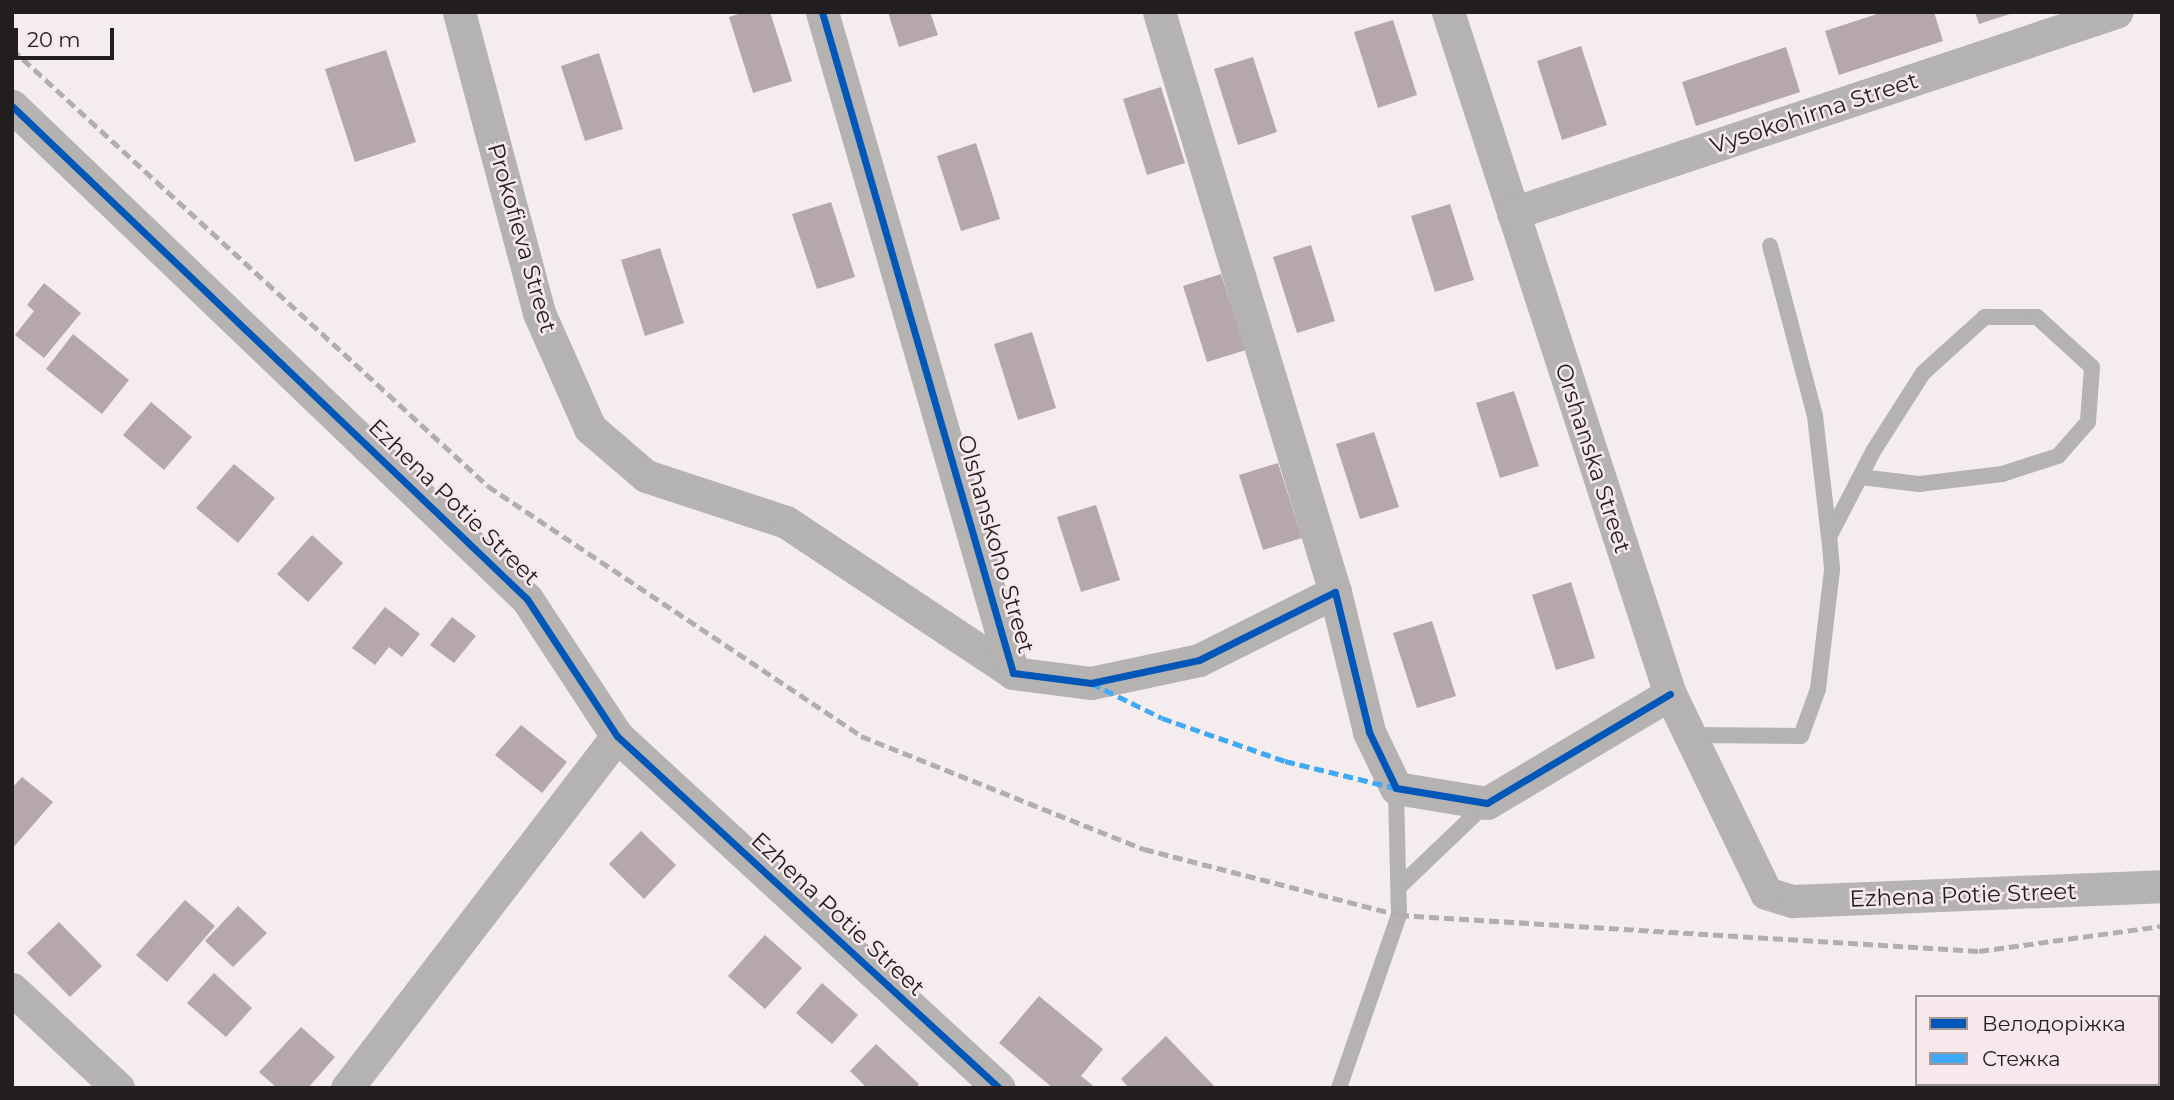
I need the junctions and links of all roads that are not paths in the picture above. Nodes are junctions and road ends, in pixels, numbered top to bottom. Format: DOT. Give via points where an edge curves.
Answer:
graph roads {
  1 [pos="459,12"];
  2 [pos="822,12"];
  3 [pos="1159,12"];
  4 [pos="1448,12"];
  5 [pos="2116,12"];
  6 [pos="12,106"];
  7 [pos="1513,213"];
  8 [pos="1770,246"];
  9 [pos="1860,477"];
  10 [pos="1829,537"];
  11 [pos="1335,592"];
  12 [pos="1013,673"];
  13 [pos="1670,694"];
  14 [pos="1689,734"];
  15 [pos="617,736"];
  16 [pos="1396,788"];
  17 [pos="1487,803"];
  18 [pos="1399,887"];
  19 [pos="2162,887"];
  20 [pos="1766,893"];
  21 [pos="12,989"];
  22 [pos="118,1088"];
  23 [pos="347,1088"];
  24 [pos="999,1088"];
  25 [pos="1339,1088"];
  1 -- 12 [label="street, Prokofieva Street" via="539,313 590,428 646,476 786,522"];
  2 -- 12 [label="street, Olshanskoho Street"];
  3 -- 11 [label="street"];
  4 -- 7 [label="street, Orshanska Street"];
  5 -- 7 [label="street, Vysokohirna Street"];
  6 -- 15 [label="street, Ezhena Potie Street" via="527,598"];
  7 -- 13 [label="street, Orshanska Street"];
  8 -- 10 [label="lane" via="1815,415"];
  9 -- 9 [label="lane" via="1923,373 1986,317 2038,317 2092,367 2088,422 2058,456 2002,474 1919,484"];
  9 -- 10 [label="lane"];
  10 -- 14 [label="lane" via="1832,569 1818,689 1801,736"];
  11 -- 12 [label="street, Olshanskoho Street" via="1199,660 1091,683"];
  11 -- 16 [label="street" via="1369,732"];
  13 -- 14 [label="street, Orshanska Street"];
  13 -- 17 [label="street"];
  14 -- 20 [label="street, Orshanska Street"];
  15 -- 23 [label="street"];
  15 -- 24 [label="street, Ezhena Potie Street"];
  16 -- 17 [label="street"];
  16 -- 18 [label="lane"];
  17 -- 18 [label="lane"];
  18 -- 25 [label="lane" via="1399,915"];
  19 -- 20 [label="street, Ezhena Potie Street" via="1793,901"];
  21 -- 22 [label="street"];
}
